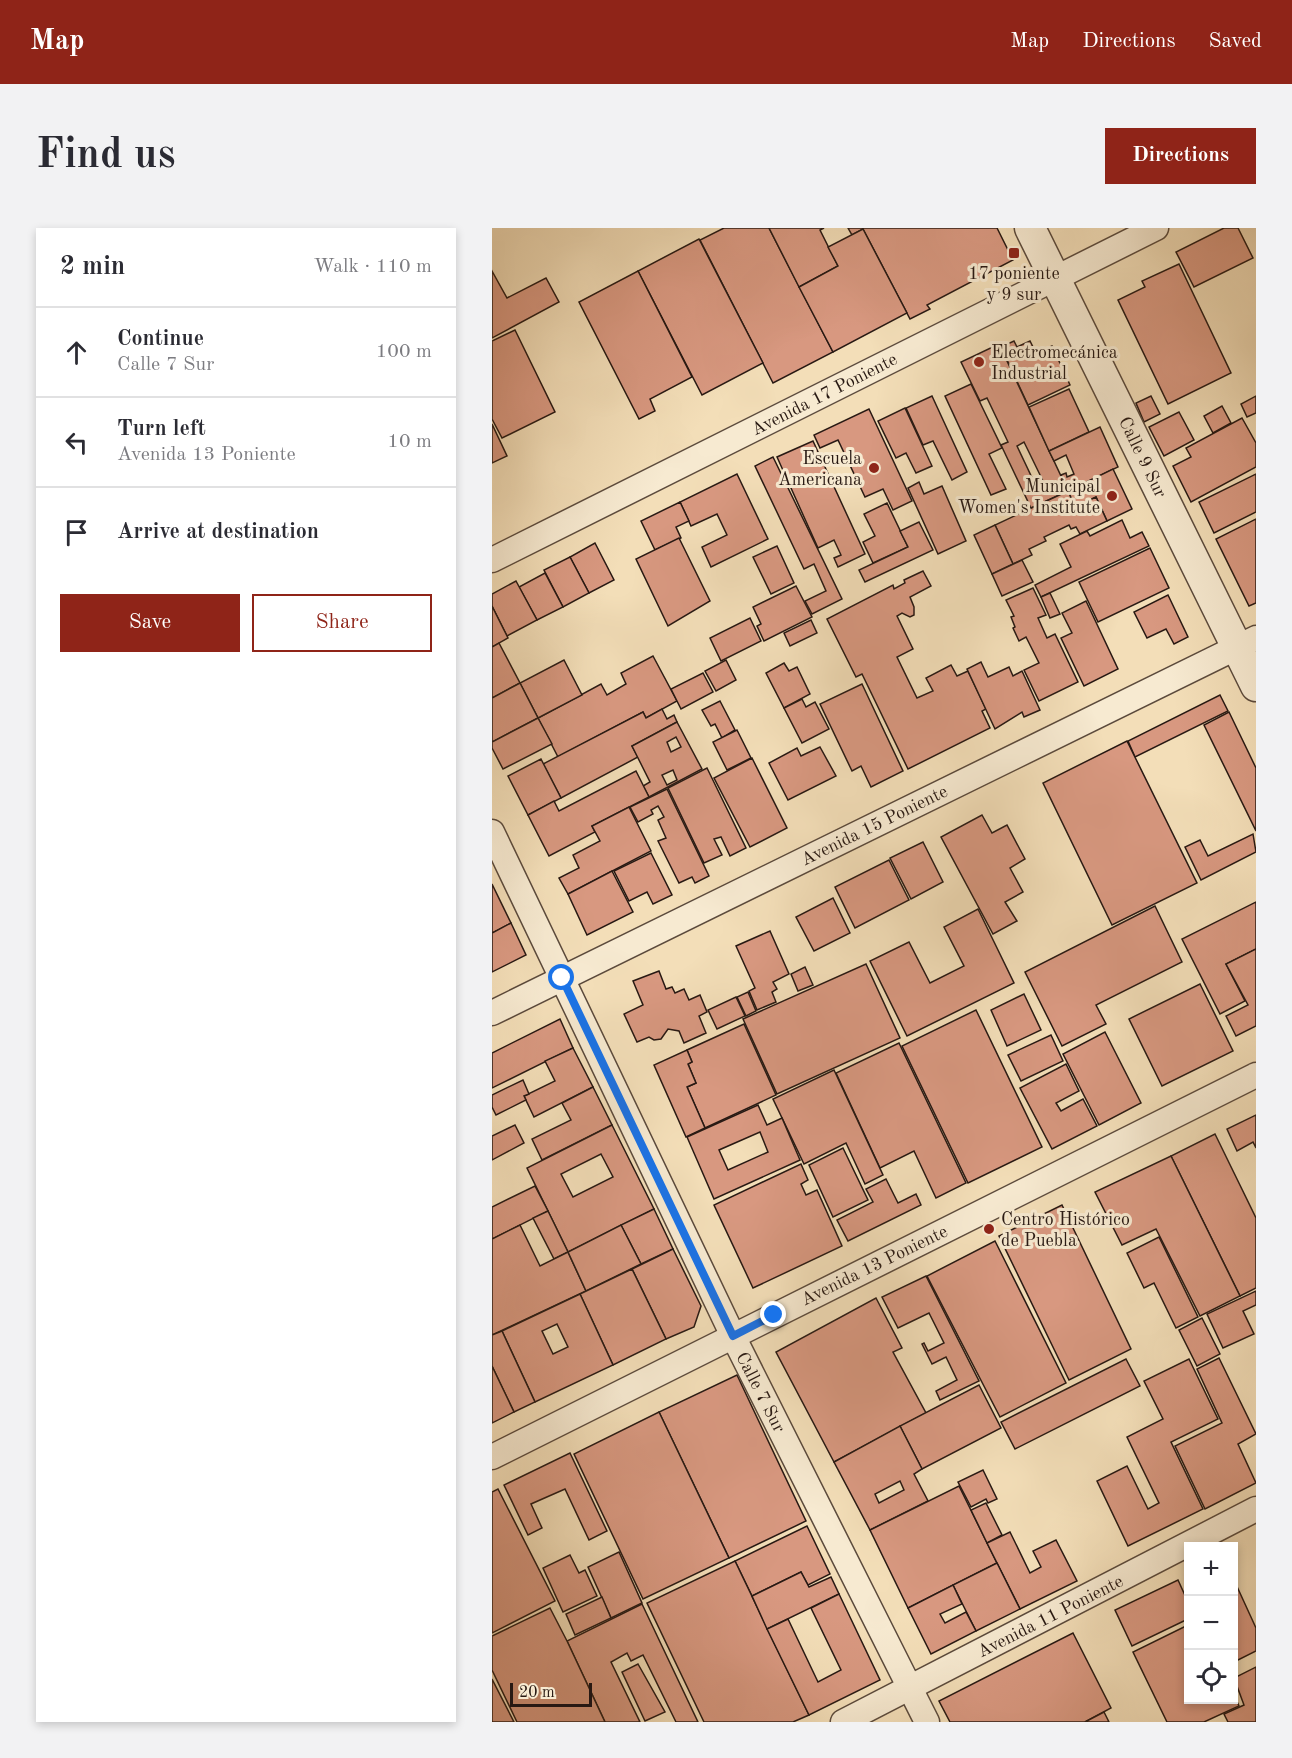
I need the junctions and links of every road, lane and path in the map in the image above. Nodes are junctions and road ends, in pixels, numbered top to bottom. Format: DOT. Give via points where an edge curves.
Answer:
graph roads {
  1 [pos="1030,228"];
  2 [pos="1156,228"];
  3 [pos="1054,278"];
  4 [pos="492,560"];
  5 [pos="1247,642"];
  6 [pos="1256,686"];
  7 [pos="492,832"];
  8 [pos="562,978"];
  9 [pos="492,1013"];
  10 [pos="1256,1075"];
  11 [pos="733,1336"];
  12 [pos="492,1456"];
  13 [pos="1256,1509"];
  14 [pos="910,1688"];
  15 [pos="843,1722"];
  16 [pos="927,1722"];
  1 -- 3 [label="street, Calle 9 Sur"];
  2 -- 3 [label="street, Avenida 17 Poniente"];
  3 -- 4 [label="street, Avenida 17 Poniente"];
  3 -- 5 [label="street, Calle 9 Sur"];
  5 -- 6 [label="street, Calle 9 Sur"];
  5 -- 8 [label="street, Avenida 15 Poniente"];
  7 -- 8 [label="street, Calle 7 Sur"];
  8 -- 9 [label="street, Avenida 15 Poniente"];
  8 -- 11 [label="street, Calle 7 Sur"];
  10 -- 11 [label="street, Avenida 13 Poniente"];
  11 -- 12 [label="street, Avenida 13 Poniente"];
  11 -- 14 [label="street, Calle 7 Sur"];
  13 -- 14 [label="street, Avenida 11 Poniente"];
  14 -- 15 [label="street, Avenida 11 Poniente"];
  14 -- 16 [label="street, Calle 7 Sur"];
}
